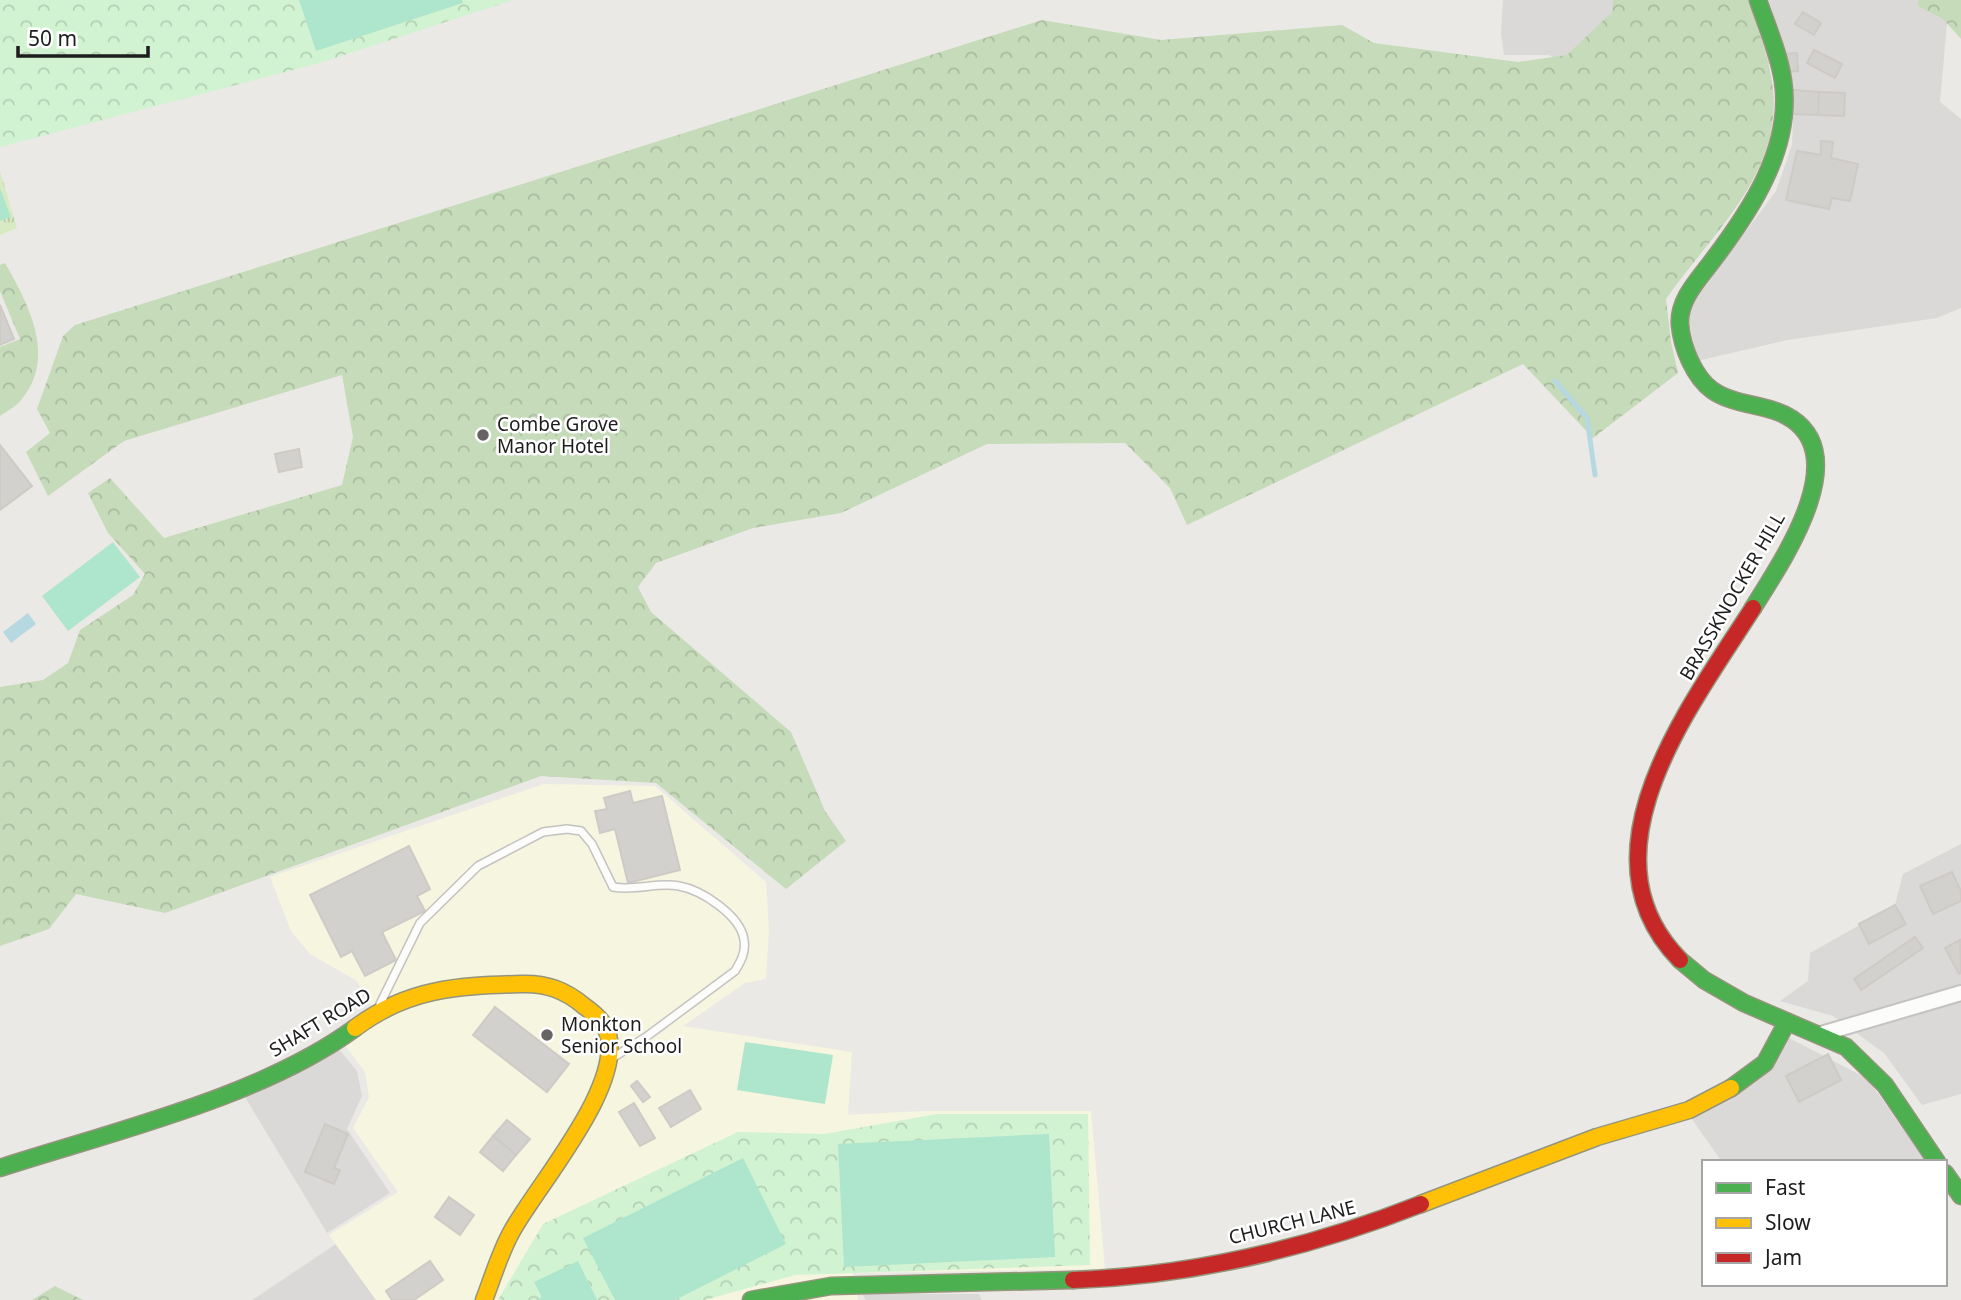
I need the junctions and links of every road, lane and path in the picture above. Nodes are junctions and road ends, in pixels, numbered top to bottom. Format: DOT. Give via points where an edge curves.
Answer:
graph roads {
  1 [pos="1758,0"];
  2 [pos="1961,993"];
  3 [pos="377,1011"];
  4 [pos="1787,1023"];
  5 [pos="1821,1034"];
  6 [pos="611,1058"];
  7 [pos="1936,1160"];
  8 [pos="0,1168"];
  9 [pos="1947,1177"];
  10 [pos="1961,1196"];
  11 [pos="484,1300"];
  12 [pos="751,1300"];
  1 -- 4 [label="street, BRASSKNOCKER HILL" via="1784,91 1779,142 1758,193 1695,283 1680,319 1691,363 1707,386 1729,399 1797,422 1815,449 1816,480 1798,530 1654,775 1636,844 1646,909 1664,944 1687,970"];
  2 -- 5 [label="street"];
  3 -- 6 [label="street, SHAFT ROAD" via="451,986 537,983 568,992 589,1009 606,1028"];
  3 -- 6 [label="lane" via="420,923 478,866 543,832 581,831 613,887 679,886 698,892 728,914 744,937 743,958 735,971"];
  3 -- 8 [label="street, SHAFT ROAD" via="338,1040 240,1090"];
  4 -- 5 [label="street, BRASSKNOCKER HILL"];
  4 -- 12 [label="street, CHURCH LANE" via="1765,1063 1732,1088 1689,1110 1597,1137 1352,1231 1244,1258 1094,1279 831,1286"];
  5 -- 7 [label="street, BRASSKNOCKER HILL" via="1873,1070"];
  6 -- 11 [label="street" via="587,1117 511,1232"];
  9 -- 10 [label="street"];
}
